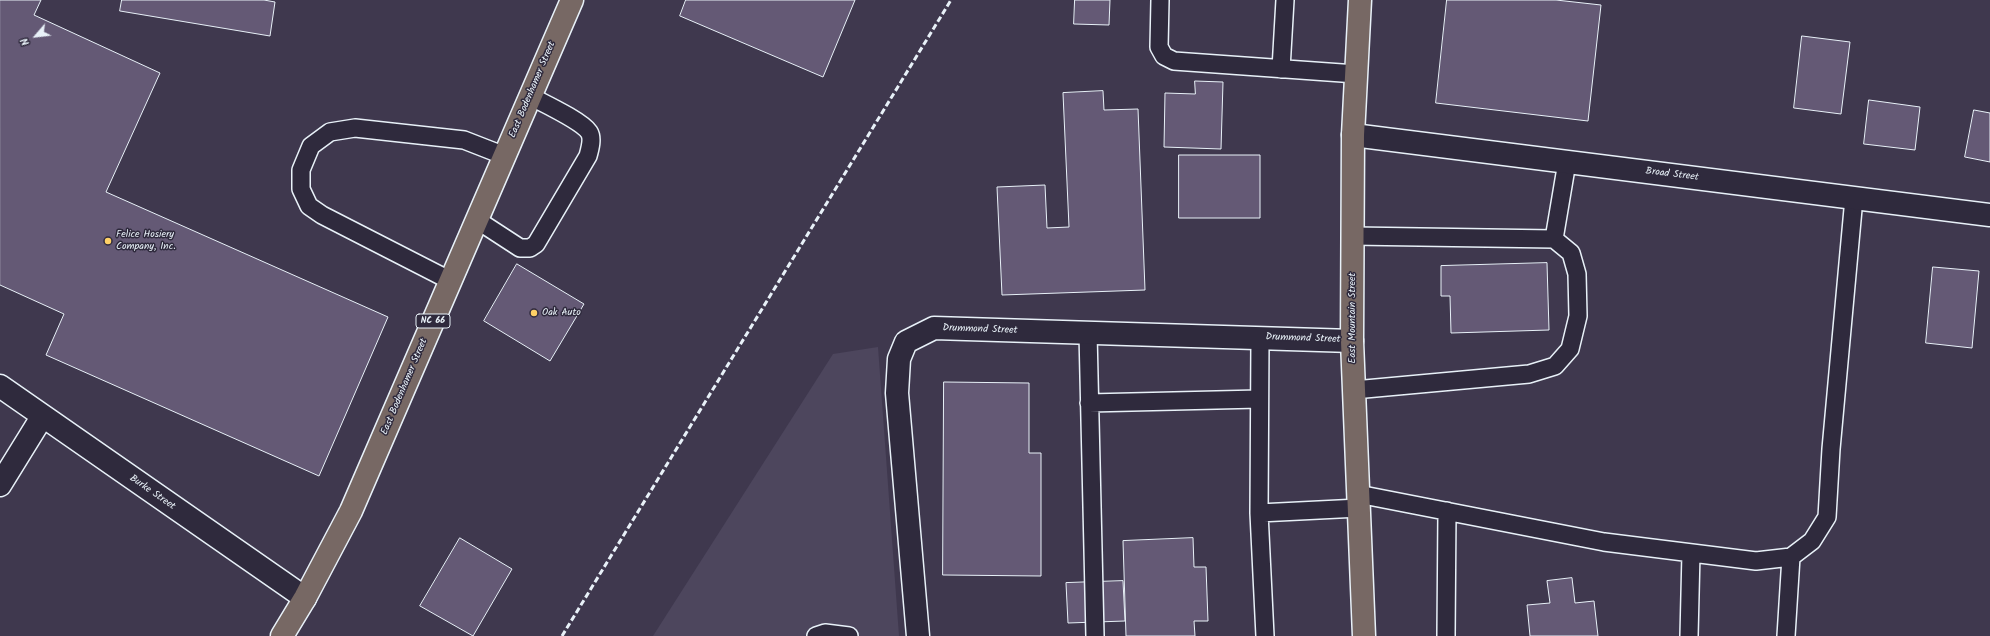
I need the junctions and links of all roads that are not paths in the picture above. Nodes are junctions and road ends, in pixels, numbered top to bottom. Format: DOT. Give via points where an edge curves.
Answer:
graph roads {
  1 [pos="572,0"];
  2 [pos="1160,0"];
  3 [pos="1286,0"];
  4 [pos="1360,0"];
  5 [pos="1281,69"];
  6 [pos="1356,74"];
  7 [pos="530,96"];
  8 [pos="1353,135"];
  9 [pos="505,156"];
  10 [pos="1567,162"];
  11 [pos="1854,198"];
  12 [pos="1990,215"];
  13 [pos="477,220"];
  14 [pos="1353,236"];
  15 [pos="1554,239"];
  16 [pos="451,281"];
  17 [pos="1088,333"];
  18 [pos="1260,338"];
  19 [pos="1352,341"];
  20 [pos="0,386"];
  21 [pos="1354,390"];
  22 [pos="1259,399"];
  23 [pos="1089,403"];
  24 [pos="42,417"];
  25 [pos="0,485"];
  26 [pos="1359,501"];
  27 [pos="1447,511"];
  28 [pos="1259,513"];
  29 [pos="1691,552"];
  30 [pos="1791,556"];
  31 [pos="305,598"];
  32 [pos="282,636"];
  33 [pos="816,636"];
  34 [pos="849,636"];
  35 [pos="918,636"];
  36 [pos="1095,636"];
  37 [pos="1265,636"];
  38 [pos="1364,636"];
  39 [pos="1446,636"];
  40 [pos="1689,636"];
  41 [pos="1786,636"];
  1 -- 7 [label="main road, East Bodenhamer Street / NC 66"];
  2 -- 5 [label="lane" via="1159,46 1164,56 1174,61"];
  3 -- 5 [label="lane"];
  4 -- 6 [label="main road, East Mountain Street"];
  5 -- 6 [label="lane"];
  6 -- 8 [label="main road, East Mountain Street"];
  7 -- 9 [label="main road, East Bodenhamer Street / NC 66"];
  7 -- 13 [label="lane" via="580,124 589,132 591,144 588,156 536,244 530,248 520,248"];
  8 -- 10 [label="street, Broad Street"];
  8 -- 14 [label="main road, East Mountain Street"];
  9 -- 13 [label="main road, East Bodenhamer Street / NC 66"];
  9 -- 16 [label="lane" via="464,140 355,128 330,132 311,146 301,170 301,189 309,206"];
  10 -- 11 [label="street, Broad Street"];
  10 -- 15 [label="lane"];
  11 -- 12 [label="street, Broad Street"];
  11 -- 30 [label="lane" via="1827,517 1812,541"];
  13 -- 16 [label="main road, East Bodenhamer Street / NC 66"];
  14 -- 15 [label="lane"];
  14 -- 19 [label="main road, East Mountain Street"];
  15 -- 21 [label="lane" via="1571,253 1577,274 1578,316 1570,349 1555,366 1529,374"];
  16 -- 31 [label="main road, East Bodenhamer Street / NC 66" via="351,511"];
  17 -- 18 [label="street, Drummond Street"];
  17 -- 23 [label="lane"];
  17 -- 35 [label="street, Drummond Street" via="934,328 906,342 899,359 896,393"];
  18 -- 19 [label="street, Drummond Street"];
  18 -- 22 [label="lane"];
  19 -- 21 [label="main road, East Mountain Street"];
  20 -- 24 [label="street, Burke Street"];
  21 -- 26 [label="main road, East Mountain Street"];
  22 -- 23 [label="lane"];
  22 -- 28 [label="lane"];
  23 -- 36 [label="lane"];
  24 -- 25 [label="street"];
  24 -- 31 [label="street, Burke Street"];
  26 -- 27 [label="lane"];
  26 -- 28 [label="lane"];
  26 -- 38 [label="main road, East Mountain Street"];
  27 -- 29 [label="lane" via="1604,542"];
  27 -- 39 [label="lane"];
  28 -- 37 [label="lane"];
  29 -- 30 [label="lane" via="1756,561"];
  29 -- 40 [label="lane"];
  30 -- 41 [label="lane"];
  31 -- 32 [label="main road, East Bodenhamer Street / NC 66"];
  33 -- 34 [label="lane" via="825,633"];
}
